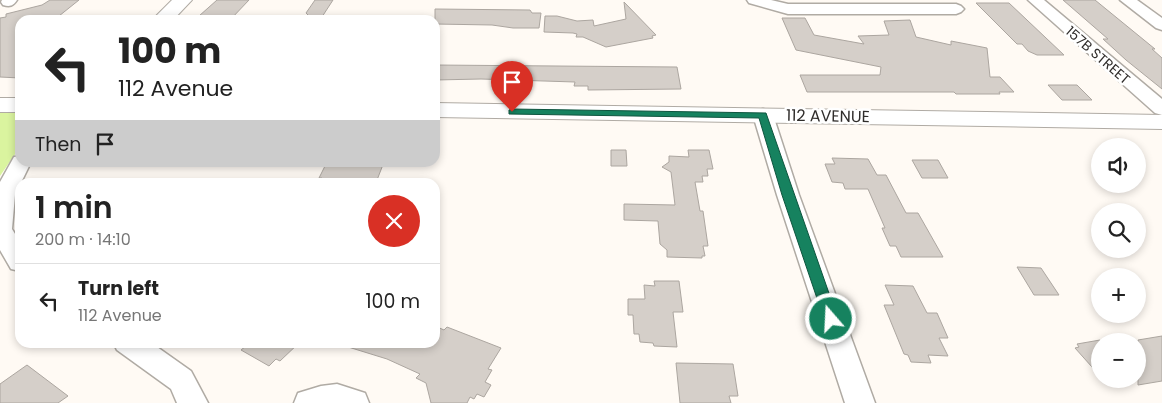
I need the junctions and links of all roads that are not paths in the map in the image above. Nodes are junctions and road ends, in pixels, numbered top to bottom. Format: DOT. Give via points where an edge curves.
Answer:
graph roads {
  1 [pos="183,0"];
  2 [pos="754,0"];
  3 [pos="1034,0"];
  4 [pos="1127,0"];
  5 [pos="953,10"];
  6 [pos="167,15"];
  7 [pos="1162,26"];
  8 [pos="0,105"];
  9 [pos="15,105"];
  10 [pos="1162,109"];
  11 [pos="440,110"];
  12 [pos="763,115"];
  13 [pos="1162,122"];
  14 [pos="18,167"];
  15 [pos="15,254"];
  16 [pos="136,348"];
  17 [pos="193,403"];
  18 [pos="309,403"];
  19 [pos="354,403"];
  20 [pos="860,403"];
  1 -- 6 [label="street"];
  2 -- 5 [label="street" via="788,8"];
  3 -- 10 [label="street, 157B STREET"];
  4 -- 7 [label="street"];
  8 -- 9 [label="street"];
  11 -- 12 [label="street, 112 AVENUE"];
  12 -- 13 [label="street, 112 AVENUE"];
  12 -- 20 [label="street"];
  14 -- 15 [label="street" via="4,195 0,230"];
  16 -- 17 [label="street" via="181,380"];
  18 -- 19 [label="street" via="333,397"];
}
